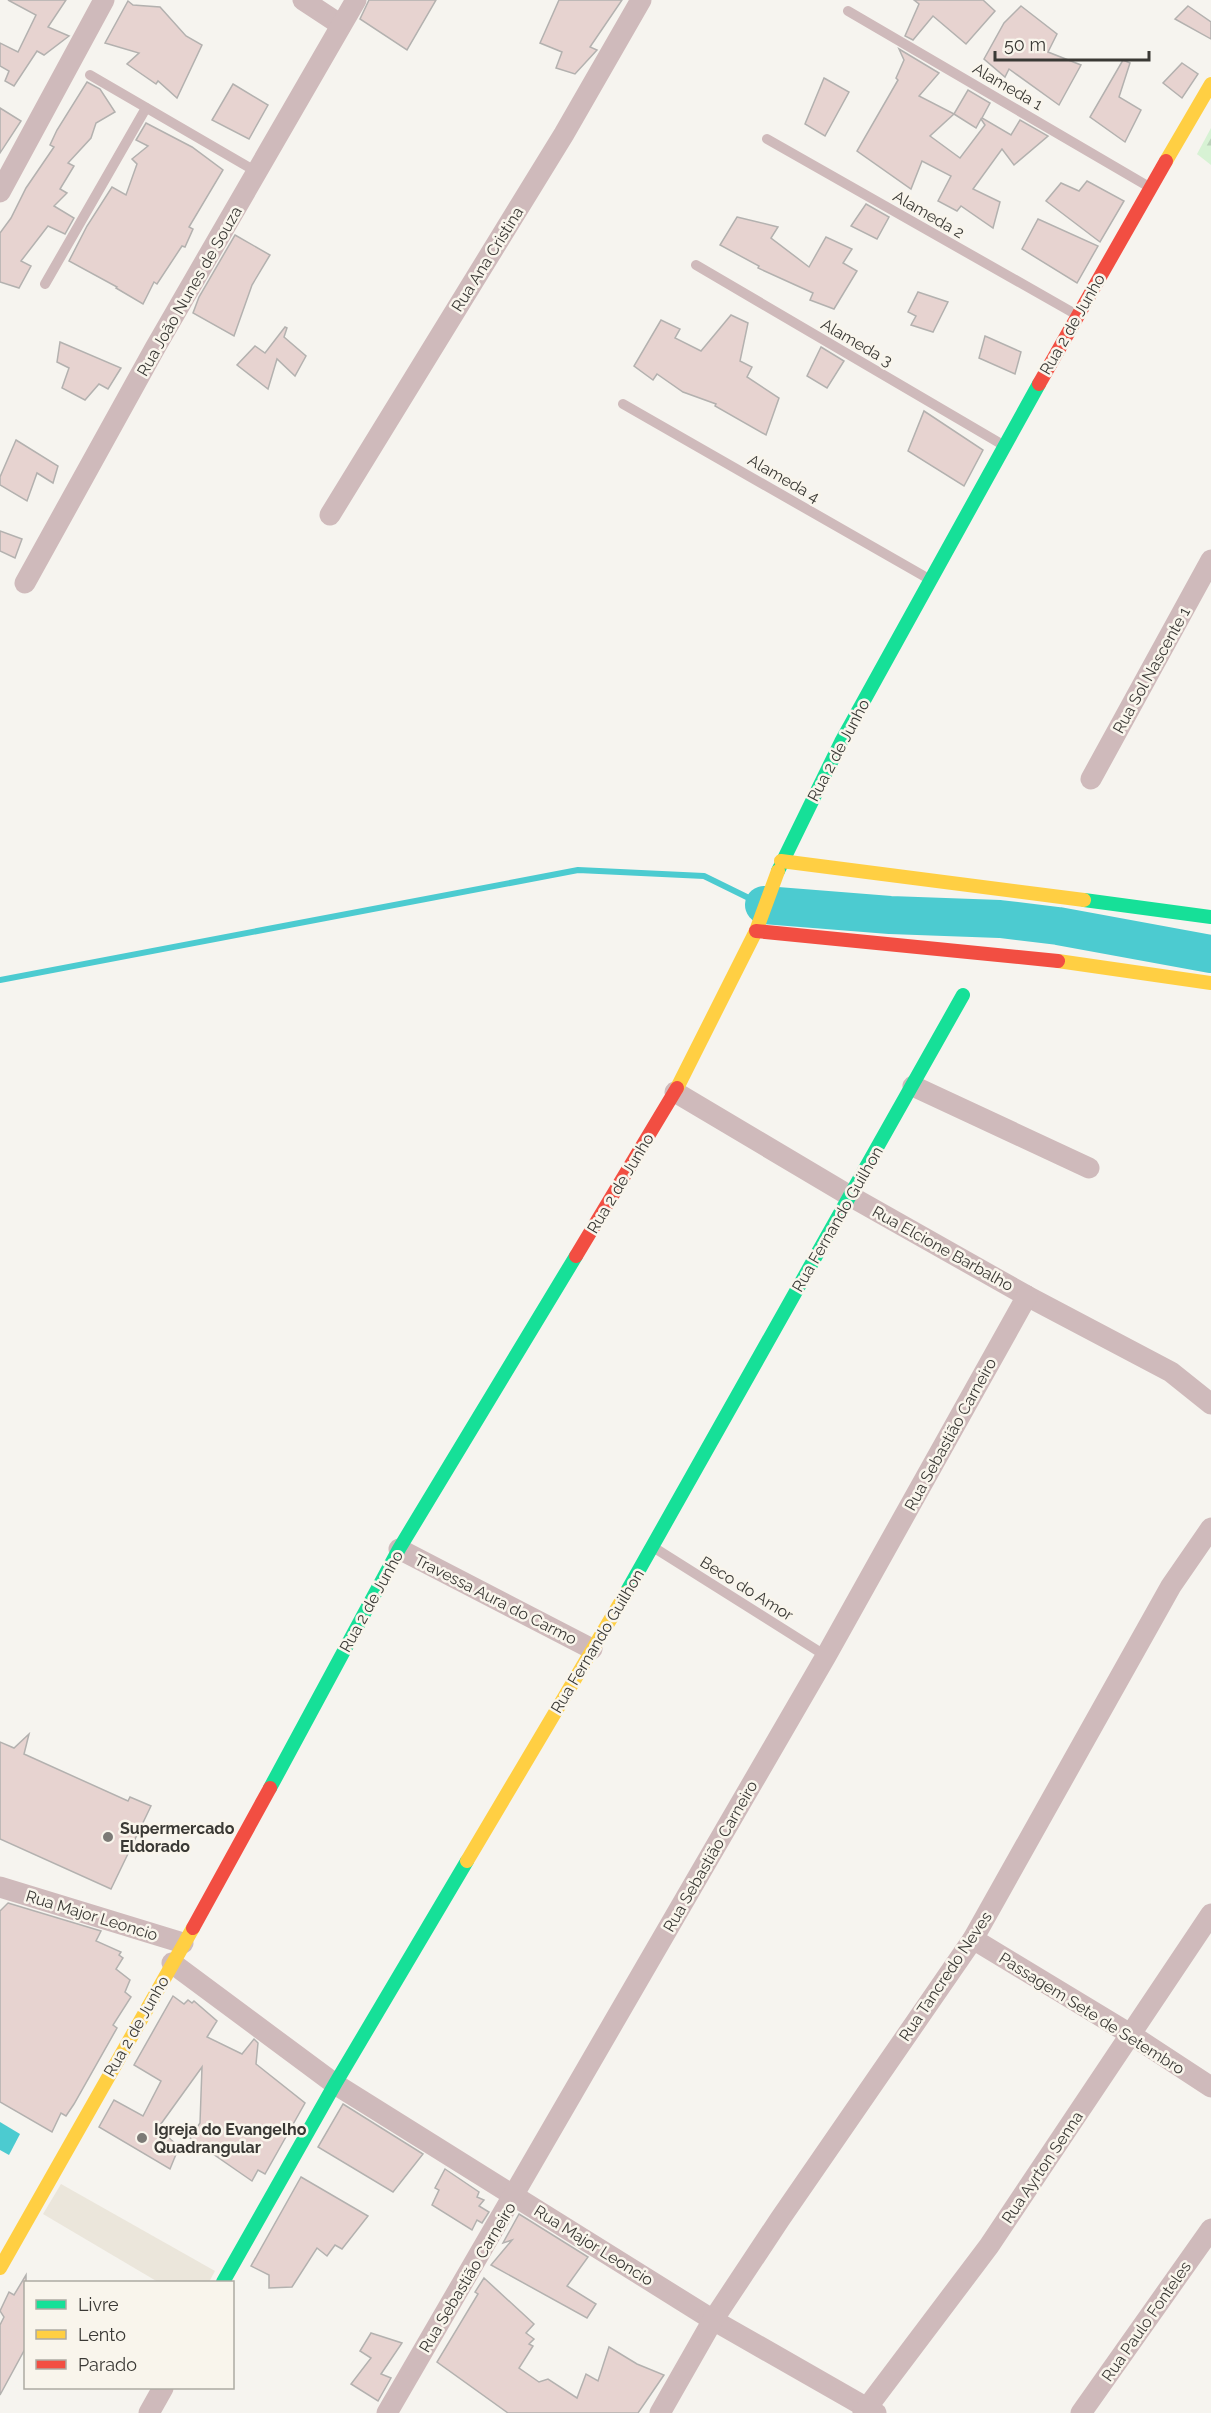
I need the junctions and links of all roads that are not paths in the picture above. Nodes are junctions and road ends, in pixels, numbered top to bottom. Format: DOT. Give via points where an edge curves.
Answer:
graph roads {
  1 [pos="104,0"];
  2 [pos="303,0"];
  3 [pos="356,0"];
  4 [pos="632,3"];
  5 [pos="848,11"];
  6 [pos="341,25"];
  7 [pos="90,75"];
  8 [pos="1211,84"];
  9 [pos="146,108"];
  10 [pos="767,139"];
  11 [pos="257,172"];
  12 [pos="1152,188"];
  13 [pos="0,192"];
  14 [pos="696,265"];
  15 [pos="45,284"];
  16 [pos="1077,315"];
  17 [pos="623,404"];
  18 [pos="1004,446"];
  19 [pos="330,515"];
  20 [pos="1211,560"];
  21 [pos="930,579"];
  22 [pos="25,583"];
  23 [pos="1091,779"];
  24 [pos="781,861"];
  25 [pos="1211,917"];
  26 [pos="756,931"];
  27 [pos="1211,982"];
  28 [pos="963,995"];
  29 [pos="913,1086"];
  30 [pos="675,1092"];
  31 [pos="1089,1168"];
  32 [pos="850,1196"];
  33 [pos="1027,1296"];
  34 [pos="1211,1404"];
  35 [pos="1211,1528"];
  36 [pos="653,1547"];
  37 [pos="399,1550"];
  38 [pos="592,1649"];
  39 [pos="826,1656"];
  40 [pos="3,1894"];
  41 [pos="1211,1914"];
  42 [pos="973,1939"];
  43 [pos="183,1944"];
  44 [pos="172,1963"];
  45 [pos="1130,2034"];
  46 [pos="335,2084"];
  47 [pos="1211,2087"];
  48 [pos="515,2195"];
  49 [pos="1211,2229"];
  50 [pos="0,2268"];
  51 [pos="224,2281"];
  52 [pos="713,2320"];
  53 [pos="162,2389"];
  54 [pos="868,2411"];
  55 [pos="149,2413"];
  56 [pos="387,2413"];
  57 [pos="660,2413"];
  58 [pos="1082,2413"];
  1 -- 13 [label="street"];
  2 -- 6 [label="street"];
  3 -- 6 [label="street, Rua João Nunes de Souza"];
  4 -- 19 [label="street, Rua Ana Cristina" via="564,134"];
  5 -- 12 [label="lane, Alameda 1"];
  6 -- 11 [label="street, Rua João Nunes de Souza"];
  7 -- 9 [label="lane"];
  8 -- 12 [label="street, Rua 2 de Junho"];
  9 -- 11 [label="lane"];
  9 -- 15 [label="lane"];
  10 -- 16 [label="lane, Alameda 2"];
  11 -- 22 [label="street, Rua João Nunes de Souza"];
  12 -- 16 [label="street, Rua 2 de Junho"];
  14 -- 18 [label="lane, Alameda 3"];
  16 -- 18 [label="street, Rua 2 de Junho"];
  17 -- 21 [label="lane, Alameda 4"];
  18 -- 21 [label="street, Rua 2 de Junho"];
  20 -- 23 [label="street, Rua Sol Nascente 1"];
  21 -- 24 [label="street, Rua 2 de Junho"];
  24 -- 25 [label="street"];
  24 -- 26 [label="street, Rua 2 de Junho"];
  26 -- 27 [label="street" via="1041,959"];
  26 -- 30 [label="street, Rua 2 de Junho"];
  28 -- 29 [label="street, Rua Fernando Guilhon"];
  29 -- 31 [label="street"];
  29 -- 32 [label="street, Rua Fernando Guilhon"];
  30 -- 32 [label="street, Rua Elcione Barbalho"];
  30 -- 37 [label="street, Rua 2 de Junho"];
  32 -- 33 [label="street, Rua Elcione Barbalho"];
  32 -- 36 [label="street, Rua Fernando Guilhon"];
  33 -- 34 [label="street, Rua Elcione Barbalho" via="1170,1372"];
  33 -- 39 [label="street, Rua Sebastião Carneiro"];
  35 -- 42 [label="street, Rua Tancredo Neves" via="1172,1586"];
  36 -- 38 [label="street, Rua Fernando Guilhon"];
  36 -- 39 [label="lane, Beco do Amor"];
  37 -- 38 [label="street, Travessa Aura do Carmo"];
  37 -- 43 [label="street, Rua 2 de Junho"];
  38 -- 46 [label="street, Rua Fernando Guilhon"];
  39 -- 48 [label="street, Rua Sebastião Carneiro"];
  40 -- 43 [label="street, Rua Major Leoncio"];
  41 -- 45 [label="street, Rua Ayrton Senna"];
  42 -- 45 [label="street, Passagem Sete de Setembro"];
  42 -- 52 [label="street, Rua Tancredo Neves"];
  43 -- 44 [label="street, Rua 2 de Junho"];
  44 -- 46 [label="street, Rua Major Leoncio"];
  44 -- 50 [label="street, Rua 2 de Junho"];
  45 -- 47 [label="street, Passagem Sete de Setembro"];
  45 -- 54 [label="street, Rua Ayrton Senna" via="989,2246"];
  46 -- 48 [label="street, Rua Major Leoncio"];
  46 -- 51 [label="street, Rua Fernando Guilhon"];
  48 -- 52 [label="street, Rua Major Leoncio"];
  48 -- 56 [label="street, Rua Sebastião Carneiro"];
  49 -- 58 [label="street, Rua Paulo Fonteles"];
  52 -- 54 [label="street, Rua Major Leoncio"];
  52 -- 57 [label="street, Rua Tancredo Neves"];
  53 -- 55 [label="street"];
}
